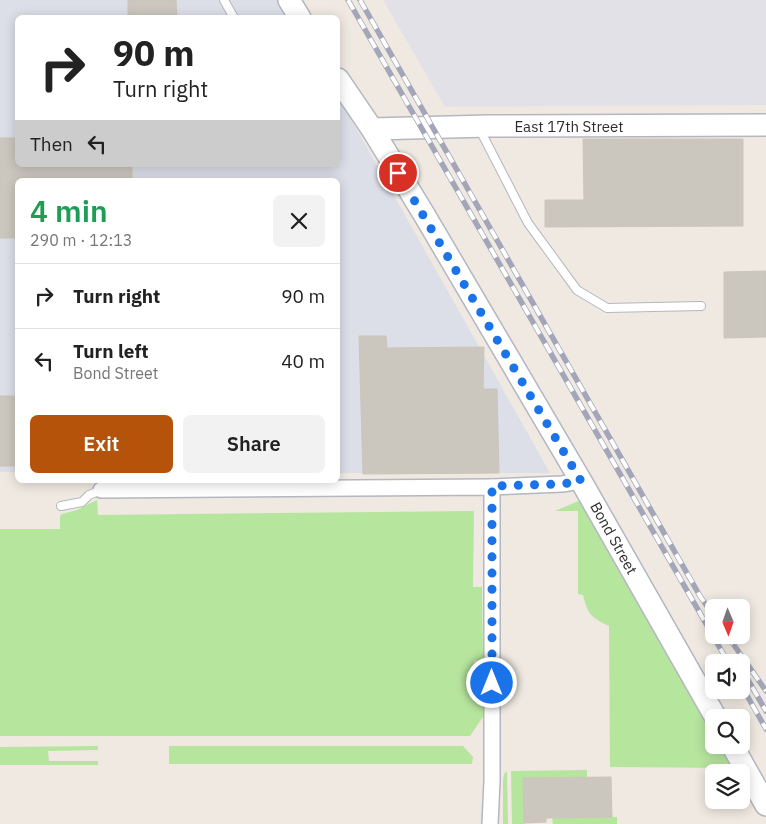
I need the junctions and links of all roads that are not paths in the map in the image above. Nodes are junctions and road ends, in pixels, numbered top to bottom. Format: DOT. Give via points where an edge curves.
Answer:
graph roads {
  1 [pos="224,0"];
  2 [pos="290,0"];
  3 [pos="232,15"];
  4 [pos="298,15"];
  5 [pos="340,82"];
  6 [pos="766,125"];
  7 [pos="478,126"];
  8 [pos="372,130"];
  9 [pos="701,306"];
  10 [pos="581,481"];
  11 [pos="492,486"];
  12 [pos="101,490"];
  13 [pos="61,506"];
  14 [pos="711,709"];
  15 [pos="737,754"];
  16 [pos="766,805"];
  17 [pos="490,824"];
  1 -- 3 [label="lane"];
  2 -- 4 [label="street"];
  5 -- 8 [label="street, Bond Street"];
  6 -- 7 [label="street, East 17th Street"];
  7 -- 8 [label="street, East 17th Street"];
  7 -- 9 [label="lane" via="528,223 577,290 608,308"];
  8 -- 10 [label="street, Bond Street"];
  10 -- 11 [label="street"];
  10 -- 14 [label="street, Bond Street"];
  11 -- 12 [label="street"];
  11 -- 17 [label="street"];
  12 -- 13 [label="lane" via="82,502"];
  15 -- 16 [label="street"];
}
